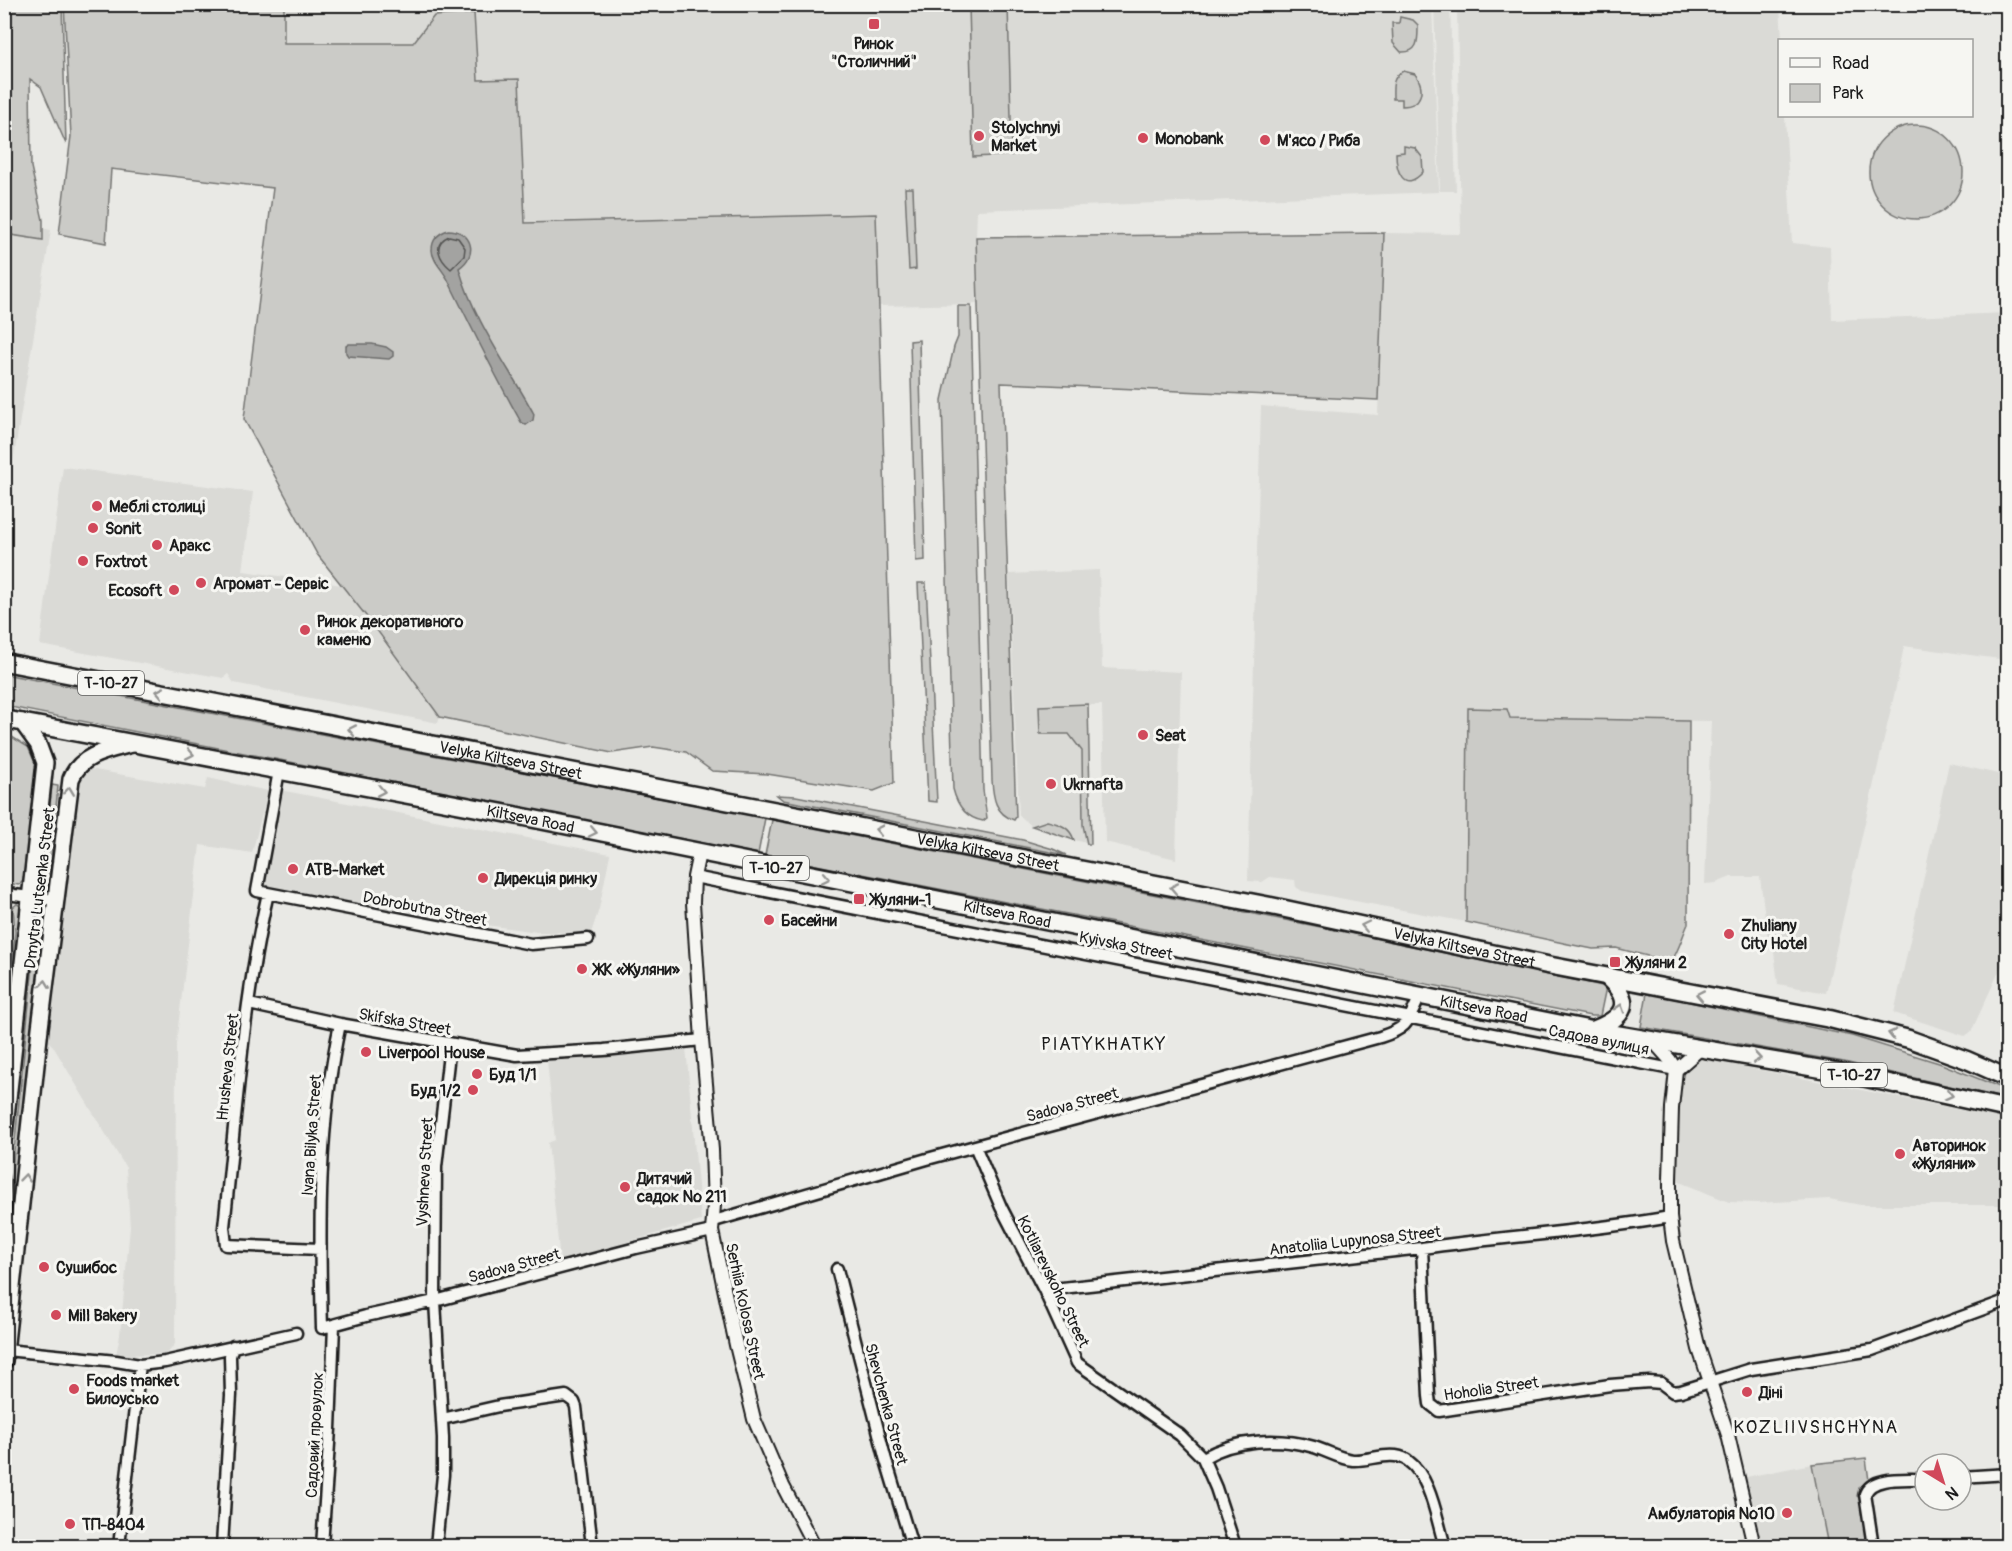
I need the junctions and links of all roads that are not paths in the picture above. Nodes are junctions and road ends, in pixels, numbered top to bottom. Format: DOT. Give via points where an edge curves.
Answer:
graph roads {
  1 [pos="4,662"];
  2 [pos="4,719"];
  3 [pos="22,722"];
  4 [pos="132,744"];
  5 [pos="279,771"];
  6 [pos="699,853"];
  7 [pos="694,877"];
  8 [pos="4,892"];
  9 [pos="263,892"];
  10 [pos="30,896"];
  11 [pos="56,900"];
  12 [pos="588,939"];
  13 [pos="1607,977"];
  14 [pos="1420,996"];
  15 [pos="249,1004"];
  16 [pos="1410,1018"];
  17 [pos="339,1024"];
  18 [pos="1592,1030"];
  19 [pos="702,1040"];
  20 [pos="1653,1041"];
  21 [pos="450,1045"];
  22 [pos="1700,1049"];
  23 [pos="1676,1070"];
  24 [pos="2007,1078"];
  25 [pos="2007,1109"];
  26 [pos="4,1136"];
  27 [pos="975,1146"];
  28 [pos="1670,1217"];
  29 [pos="713,1226"];
  30 [pos="1422,1248"];
  31 [pos="320,1249"];
  32 [pos="837,1269"];
  33 [pos="1044,1290"];
  34 [pos="2007,1300"];
  35 [pos="435,1301"];
  36 [pos="334,1325"];
  37 [pos="322,1328"];
  38 [pos="296,1333"];
  39 [pos="233,1346"];
  40 [pos="5,1356"];
  41 [pos="140,1365"];
  42 [pos="1709,1383"];
  43 [pos="442,1419"];
  44 [pos="1203,1458"];
  45 [pos="2007,1474"];
  46 [pos="1973,1476"];
  47 [pos="1913,1480"];
  48 [pos="118,1546"];
  49 [pos="222,1546"];
  50 [pos="322,1546"];
  51 [pos="436,1546"];
  52 [pos="592,1546"];
  53 [pos="814,1546"];
  54 [pos="824,1546"];
  55 [pos="897,1546"];
  56 [pos="912,1546"];
  57 [pos="1235,1546"];
  58 [pos="1444,1546"];
  59 [pos="1754,1546"];
  60 [pos="1873,1546"];
  13 -- 1 [label="highway, Velyka Kiltseva Street / Т-10-27, one-way" via="1276,907"];
  2 -- 3 [label="highway, Kiltseva Road / Т-10-27"];
  3 -- 4 [label="highway, Kiltseva Road / Т-10-27"];
  3 -- 10 [label="main road, Dmytra Lutsenka Street" via="39,744 45,763"];
  4 -- 5 [label="highway, Kiltseva Road / Т-10-27, one-way"];
  11 -- 4 [label="main road, Dmytra Lutsenka Street, one-way" via="75,770 92,756"];
  5 -- 6 [label="highway, Kiltseva Road / Т-10-27, one-way"];
  5 -- 9 [label="street, Hrusheva Street"];
  6 -- 7 [label="street, Serhiia Kolosa Street"];
  6 -- 14 [label="highway, Kiltseva Road / Т-10-27, one-way"];
  7 -- 16 [label="street, Kyivska Street"];
  7 -- 19 [label="street, Serhiia Kolosa Street"];
  8 -- 10 [label="street"];
  9 -- 12 [label="street, Dobrobutna Street" via="531,944"];
  9 -- 15 [label="street, Hrusheva Street"];
  10 -- 11 [label="street"];
  10 -- 26 [label="main road, Dmytra Lutsenka Street"];
  40 -- 11 [label="main road, Dmytra Lutsenka Street, one-way"];
  18 -- 13 [label="highway, one-way" via="1616,1019 1622,1010 1621,992"];
  24 -- 13 [label="highway, Velyka Kiltseva Street / Т-10-27, one-way" via="1909,1039 1863,1026"];
  14 -- 16 [label="street"];
  14 -- 18 [label="highway, Kiltseva Road / Т-10-27"];
  15 -- 17 [label="street, Skifska Street"];
  15 -- 31 [label="street, Hrusheva Street" via="224,1227 226,1245"];
  16 -- 23 [label="street, Садова вулиця"];
  16 -- 27 [label="street, Sadova Street" via="1403,1027 1380,1037"];
  17 -- 21 [label="street, Skifska Street"];
  17 -- 31 [label="street, Ivana Bilyka Street" via="323,1127"];
  18 -- 20 [label="highway, Kiltseva Road / Т-10-27"];
  19 -- 21 [label="street, Skifska Street" via="517,1055"];
  19 -- 29 [label="street, Serhiia Kolosa Street" via="712,1150"];
  20 -- 22 [label="highway, Kiltseva Road / Т-10-27"];
  20 -- 23 [label="street"];
  21 -- 35 [label="street, Vyshneva Street" via="436,1167"];
  22 -- 23 [label="street"];
  22 -- 25 [label="highway, Kiltseva Road / Т-10-27, one-way" via="1839,1072"];
  23 -- 28 [label="street"];
  27 -- 29 [label="street, Sadova Street"];
  27 -- 33 [label="street, Kotliarevskoho Street"];
  28 -- 30 [label="street, Anatoliia Lupynosa Street"];
  28 -- 42 [label="street"];
  29 -- 35 [label="street, Sadova Street"];
  29 -- 53 [label="street, Serhiia Kolosa Street" via="754,1419"];
  30 -- 33 [label="street, Anatoliia Lupynosa Street"];
  30 -- 42 [label="street, Hoholia Street" via="1429,1396 1430,1404 1439,1411 1610,1385 1661,1383 1673,1392"];
  31 -- 37 [label="street, Ivana Bilyka Street"];
  32 -- 56 [label="street, Shevchenka Street"];
  33 -- 44 [label="street, Kotliarevskoho Street" via="1081,1367 1180,1436"];
  34 -- 42 [label="street" via="1872,1350 1751,1369"];
  35 -- 36 [label="street, Sadova Street"];
  35 -- 43 [label="street"];
  36 -- 37 [label="street, Sadova Street"];
  36 -- 50 [label="street, Садовий провулок"];
  38 -- 39 [label="street"];
  39 -- 41 [label="street"];
  39 -- 49 [label="street"];
  40 -- 41 [label="street"];
  41 -- 48 [label="street"];
  42 -- 59 [label="street" via="1728,1435"];
  43 -- 51 [label="street" via="443,1475"];
  43 -- 52 [label="street" via="498,1406 566,1396 571,1399 576,1407"];
  44 -- 57 [label="street, Kotliarevskoho Street"];
  44 -- 58 [label="street" via="1225,1448 1271,1442 1312,1446 1353,1460 1402,1457 1416,1469 1428,1490"];
  45 -- 46 [label="street"];
  47 -- 60 [label="street" via="1883,1481 1868,1488 1865,1494"];
  54 -- 55 [label="street"];
}
